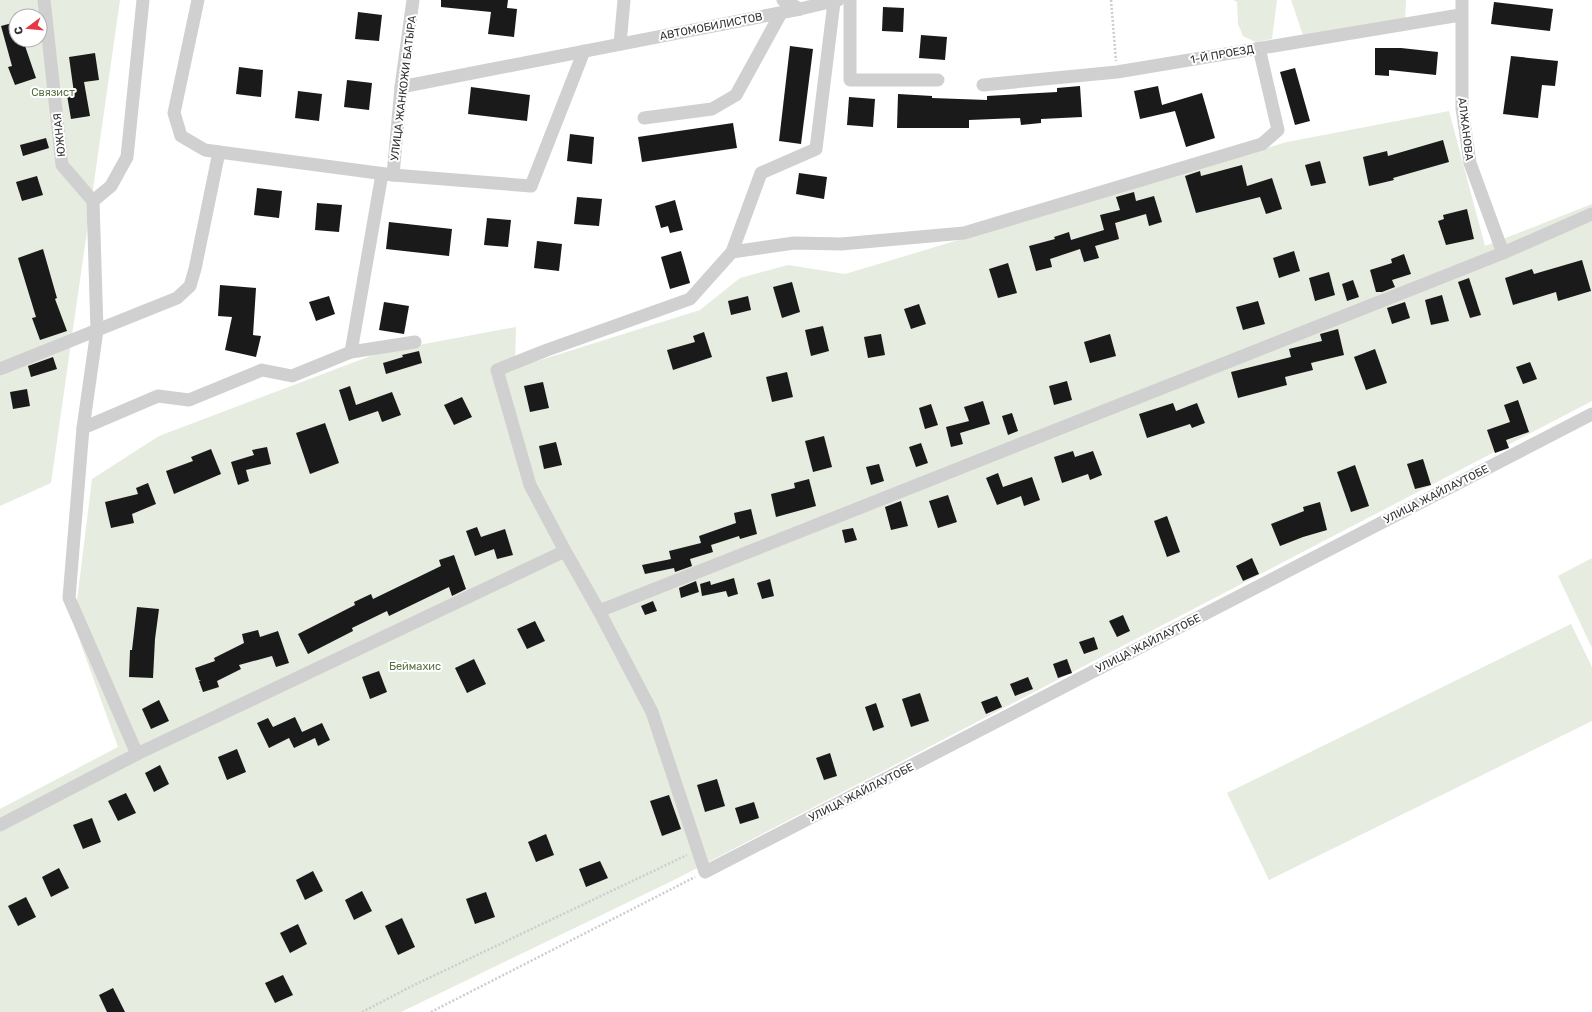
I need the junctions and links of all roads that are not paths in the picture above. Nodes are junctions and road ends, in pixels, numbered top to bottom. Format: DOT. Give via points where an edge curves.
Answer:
graph roads {
  1 [pos="44,0"];
  2 [pos="143,0"];
  3 [pos="198,0"];
  4 [pos="413,0"];
  5 [pos="624,0"];
  6 [pos="850,0"];
  7 [pos="1462,0"];
  8 [pos="836,1"];
  9 [pos="782,6"];
  10 [pos="1460,15"];
  11 [pos="620,44"];
  12 [pos="1259,48"];
  13 [pos="584,51"];
  14 [pos="938,80"];
  15 [pos="983,85"];
  16 [pos="401,87"];
  17 [pos="644,118"];
  18 [pos="219,152"];
  19 [pos="387,174"];
  20 [pos="93,201"];
  21 [pos="1592,214"];
  22 [pos="732,252"];
  23 [pos="1504,253"];
  24 [pos="96,330"];
  25 [pos="415,342"];
  26 [pos="351,352"];
  27 [pos="0,369"];
  28 [pos="1592,414"];
  29 [pos="83,428"];
  30 [pos="565,551"];
  31 [pos="599,612"];
  32 [pos="137,754"];
  33 [pos="0,825"];
  1 -- 20 [label="street, ЮЖНАЯ" via="62,165"];
  2 -- 20 [label="street" via="127,157 111,186"];
  3 -- 18 [label="street" via="174,113 181,136 205,150"];
  4 -- 16 [label="street, УЛИЦА ЖАНКОЖИ БАТЫРА"];
  5 -- 11 [label="street"];
  6 -- 14 [label="street" via="850,80"];
  7 -- 10 [label="street, АЛЖАНОВА"];
  8 -- 9 [label="street, АВТОМОБИЛИСТОВ" via="800,9"];
  8 -- 22 [label="street" via="816,149 761,173"];
  9 -- 11 [label="street, АВТОМОБИЛИСТОВ"];
  9 -- 17 [label="street" via="736,95 712,109"];
  10 -- 12 [label="street, 1-Й ПРОЕЗД"];
  10 -- 23 [label="street, АЛЖАНОВА" via="1462,108 1470,163"];
  11 -- 13 [label="street, АВТОМОБИЛИСТОВ"];
  12 -- 15 [label="street, 1-Й ПРОЕЗД" via="1117,72"];
  12 -- 22 [label="street" via="1278,130 1262,144 964,233 842,244 794,243"];
  13 -- 16 [label="street, АВТОМОБИЛИСТОВ"];
  13 -- 19 [label="street" via="531,186"];
  16 -- 19 [label="street, УЛИЦА ЖАНКОЖИ БАТЫРА"];
  18 -- 19 [label="street"];
  18 -- 24 [label="street" via="196,270 190,286 177,298"];
  19 -- 26 [label="street, УЛИЦА ЖАНКОЖИ БАТЫРА"];
  20 -- 24 [label="street"];
  21 -- 23 [label="street"];
  22 -- 30 [label="street" via="690,299 497,370 530,485"];
  23 -- 31 [label="street"];
  24 -- 27 [label="street"];
  24 -- 29 [label="street"];
  25 -- 26 [label="street"];
  26 -- 29 [label="street" via="292,376 262,370 189,400 158,396"];
  28 -- 31 [label="street, УЛИЦА ЖАЙЛАУТОБЕ" via="705,872 652,712"];
  29 -- 32 [label="street" via="69,598"];
  30 -- 31 [label="street"];
  30 -- 32 [label="street"];
  32 -- 33 [label="street"];
}
